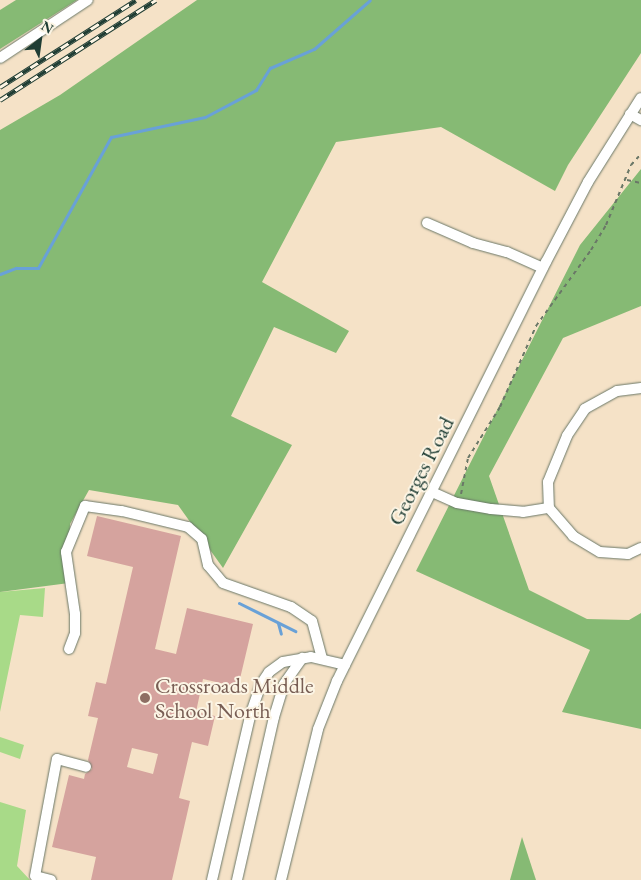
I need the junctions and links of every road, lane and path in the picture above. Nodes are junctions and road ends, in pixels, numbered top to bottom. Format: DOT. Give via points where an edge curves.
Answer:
graph roads {
  1 [pos="88,0"];
  2 [pos="0,58"];
  3 [pos="641,98"];
  4 [pos="630,114"];
  5 [pos="641,120"];
  6 [pos="641,154"];
  7 [pos="627,180"];
  8 [pos="641,183"];
  9 [pos="428,223"];
  10 [pos="543,268"];
  11 [pos="641,388"];
  12 [pos="432,492"];
  13 [pos="461,492"];
  14 [pos="550,508"];
  15 [pos="641,548"];
  16 [pos="70,649"];
  17 [pos="302,658"];
  18 [pos="322,659"];
  19 [pos="345,665"];
  20 [pos="86,767"];
  21 [pos="51,880"];
  22 [pos="212,880"];
  23 [pos="237,880"];
  24 [pos="281,880"];
  1 -- 2 [label="street"];
  3 -- 4 [label="street, Georges Road"];
  4 -- 5 [label="street"];
  4 -- 10 [label="street, Georges Road"];
  6 -- 7 [label="path" via="631,165"];
  7 -- 8 [label="path"];
  7 -- 13 [label="path" via="591,250 536,326 500,406 468,458"];
  9 -- 10 [label="street"];
  10 -- 12 [label="street, Georges Road"];
  11 -- 14 [label="street" via="617,391 585,409 567,436 548,482"];
  12 -- 14 [label="street" via="457,503 491,509 523,512"];
  12 -- 19 [label="street, Georges Road"];
  14 -- 15 [label="street" via="573,536 600,552 628,554"];
  16 -- 18 [label="street" via="76,614 66,552 85,506 122,510 188,527 202,539 208,565 223,584 291,607 312,621"];
  17 -- 18 [label="street"];
  17 -- 22 [label="street" via="283,662 269,672 261,684 250,713"];
  17 -- 23 [label="street" via="284,684 274,717"];
  18 -- 19 [label="street"];
  19 -- 24 [label="street, Georges Road" via="318,729"];
  20 -- 21 [label="street" via="57,759 35,876"];
}
